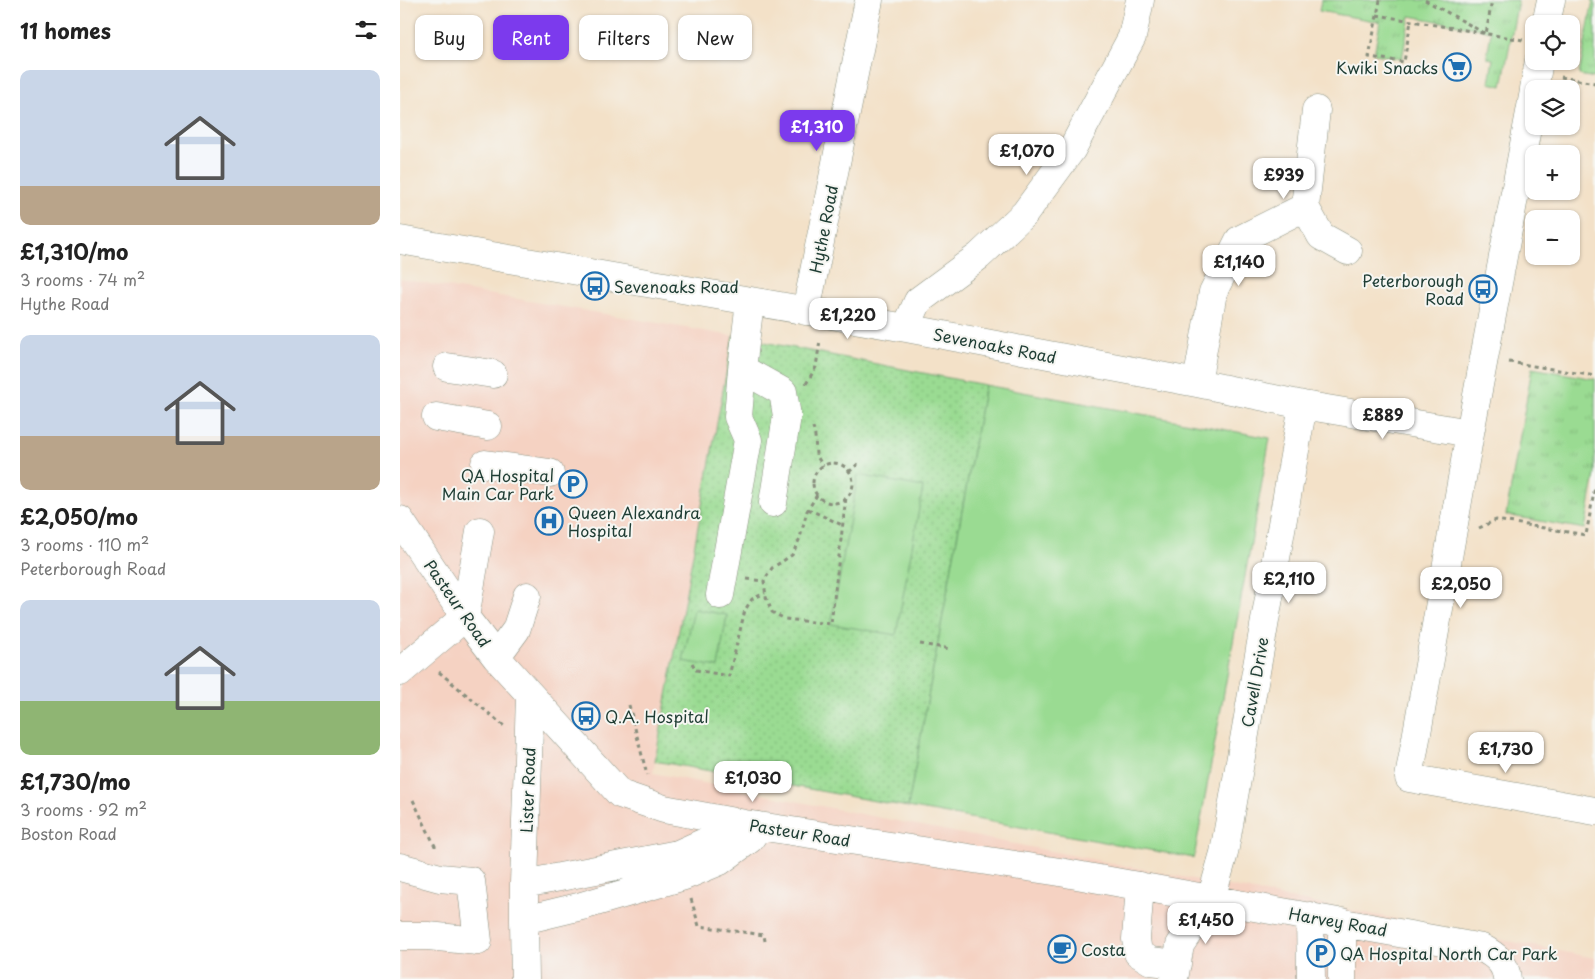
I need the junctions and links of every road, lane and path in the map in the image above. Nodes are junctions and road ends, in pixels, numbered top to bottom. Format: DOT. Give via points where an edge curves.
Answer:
graph roads {
  1 [pos="869,0"];
  2 [pos="1140,0"];
  3 [pos="1380,0"];
  4 [pos="1425,0"];
  5 [pos="1492,0"];
  6 [pos="1551,0"];
  7 [pos="1377,15"];
  8 [pos="1548,15"];
  9 [pos="1411,21"];
  10 [pos="1486,34"];
  11 [pos="1525,48"];
  12 [pos="1552,80"];
  13 [pos="1579,80"];
  14 [pos="1580,80"];
  15 [pos="1595,83"];
  16 [pos="1316,110"];
  17 [pos="1532,135"];
  18 [pos="1305,207"];
  19 [pos="400,240"];
  20 [pos="1348,251"];
  21 [pos="750,302"];
  22 [pos="806,311"];
  23 [pos="906,328"];
  24 [pos="1509,353"];
  25 [pos="447,367"];
  26 [pos="742,369"];
  27 [pos="492,374"];
  28 [pos="1595,376"];
  29 [pos="1197,383"];
  30 [pos="1303,405"];
  31 [pos="436,417"];
  32 [pos="488,426"];
  33 [pos="1470,433"];
  34 [pos="859,463"];
  35 [pos="485,464"];
  36 [pos="849,472"];
  37 [pos="550,473"];
  38 [pos="1595,487"];
  39 [pos="817,495"];
  40 [pos="846,497"];
  41 [pos="773,503"];
  42 [pos="808,509"];
  43 [pos="400,520"];
  44 [pos="842,525"];
  45 [pos="1476,529"];
  46 [pos="480,531"];
  47 [pos="765,593"];
  48 [pos="720,595"];
  49 [pos="527,596"];
  50 [pos="466,617"];
  51 [pos="920,644"];
  52 [pos="951,649"];
  53 [pos="422,654"];
  54 [pos="496,657"];
  55 [pos="692,662"];
  56 [pos="400,672"];
  57 [pos="530,696"];
  58 [pos="528,746"];
  59 [pos="413,800"];
  60 [pos="1595,812"];
  61 [pos="752,825"];
  62 [pos="435,858"];
  63 [pos="400,867"];
  64 [pos="524,884"];
  65 [pos="1140,886"];
  66 [pos="1211,899"];
  67 [pos="524,920"];
  68 [pos="1333,920"];
  69 [pos="400,936"];
  70 [pos="1176,971"];
  71 [pos="524,979"];
  72 [pos="1311,979"];
  73 [pos="1326,979"];
  74 [pos="1342,979"];
  75 [pos="1355,979"];
  76 [pos="1507,979"];
  1 -- 22 [label="street, Hythe Road"];
  2 -- 23 [label="street" via="1132,37 1072,149 1026,213 979,256 918,301"];
  3 -- 7 [label="path"];
  4 -- 10 [label="path"];
  5 -- 10 [label="path"];
  6 -- 8 [label="street"];
  7 -- 9 [label="path"];
  7 -- 9 [label="path" via="1369,57 1404,62"];
  9 -- 10 [label="path"];
  10 -- 11 [label="path"];
  12 -- 13 [label="path" via="1558,76"];
  14 -- 15 [label="path"];
  16 -- 18 [label="street"];
  17 -- 33 [label="street"];
  18 -- 20 [label="street" via="1321,236"];
  18 -- 29 [label="street" via="1239,240 1213,292"];
  19 -- 21 [label="street, Sevenoaks Road"];
  21 -- 22 [label="street, Sevenoaks Road"];
  21 -- 26 [label="street"];
  22 -- 23 [label="street, Sevenoaks Road"];
  23 -- 29 [label="street, Sevenoaks Road"];
  24 -- 28 [label="path" via="1507,362"];
  25 -- 27 [label="street"];
  26 -- 41 [label="street" via="783,392 786,416"];
  26 -- 48 [label="street" via="738,416 748,440"];
  29 -- 30 [label="street, Sevenoaks Road"];
  30 -- 33 [label="street, Sevenoaks Road"];
  30 -- 66 [label="street, Cavell Drive" via="1224,853"];
  31 -- 32 [label="street"];
  33 -- 60 [label="street" via="1409,778"];
  34 -- 36 [label="path"];
  35 -- 37 [label="street"];
  36 -- 39 [label="path" via="834,463 823,466 814,479"];
  36 -- 40 [label="path" via="852,488"];
  38 -- 45 [label="path" via="1586,535 1496,520"];
  39 -- 40 [label="path" via="831,503"];
  39 -- 42 [label="path"];
  40 -- 44 [label="path"];
  42 -- 44 [label="path"];
  42 -- 47 [label="path" via="792,555 772,568 764,581"];
  43 -- 50 [label="street, Pasteur Road"];
  44 -- 47 [label="path" via="831,624 785,619 772,612"];
  46 -- 50 [label="street"];
  47 -- 55 [label="path" via="752,599 745,610 729,676 696,670"];
  49 -- 54 [label="street" via="516,630"];
  50 -- 53 [label="street"];
  50 -- 54 [label="street, Pasteur Road"];
  51 -- 52 [label="path"];
  53 -- 56 [label="street"];
  53 -- 58 [label="path" via="442,675"];
  54 -- 57 [label="street, Pasteur Road"];
  57 -- 58 [label="street, Lister Road"];
  57 -- 61 [label="street, Pasteur Road" via="620,794 664,809"];
  58 -- 64 [label="street, Lister Road"];
  59 -- 62 [label="path" via="435,846"];
  61 -- 64 [label="street" via="678,854"];
  61 -- 65 [label="street, Pasteur Road"];
  61 -- 67 [label="street" via="750,839 720,861 684,876"];
  63 -- 69 [label="street" via="440,878 471,881 478,941"];
  64 -- 67 [label="street, Lister Road"];
  65 -- 66 [label="street, Pasteur Road"];
  65 -- 70 [label="street" via="1138,953"];
  66 -- 68 [label="street, Harvey Road"];
  66 -- 70 [label="street, Cavell Drive" via="1180,945"];
  67 -- 71 [label="street"];
  68 -- 72 [label="street"];
  68 -- 73 [label="street"];
  68 -- 74 [label="street"];
  68 -- 75 [label="street"];
  68 -- 76 [label="street, Harvey Road" via="1482,948 1500,960"];
}
